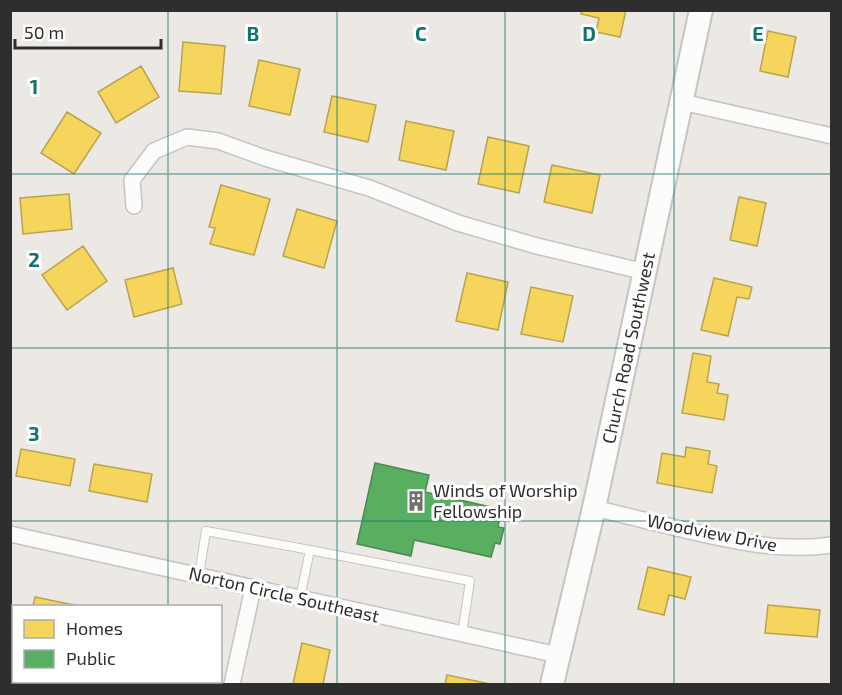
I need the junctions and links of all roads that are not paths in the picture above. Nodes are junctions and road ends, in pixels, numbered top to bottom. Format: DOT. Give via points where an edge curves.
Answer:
graph roads {
  1 [pos="701,10"];
  2 [pos="682,102"];
  3 [pos="831,136"];
  4 [pos="134,206"];
  5 [pos="645,272"];
  6 [pos="594,508"];
  7 [pos="10,534"];
  8 [pos="831,545"];
  9 [pos="310,550"];
  10 [pos="199,575"];
  11 [pos="253,588"];
  12 [pos="300,599"];
  13 [pos="462,634"];
  14 [pos="558,655"];
  15 [pos="232,684"];
  16 [pos="552,684"];
  1 -- 2 [label="street, Church Road Southwest"];
  2 -- 3 [label="street"];
  2 -- 5 [label="street, Church Road Southwest"];
  4 -- 5 [label="street" via="132,180 154,151 187,137 218,141 369,188 458,223"];
  5 -- 6 [label="street, Church Road Southwest"];
  6 -- 8 [label="street, Woodview Drive" via="771,547"];
  6 -- 14 [label="street, Church Road Southwest"];
  7 -- 10 [label="street, Norton Circle Southeast"];
  9 -- 10 [label="lane" via="206,531"];
  9 -- 12 [label="lane"];
  9 -- 13 [label="lane" via="470,581"];
  10 -- 11 [label="street, Norton Circle Southeast"];
  11 -- 12 [label="street, Norton Circle Southeast"];
  11 -- 15 [label="street"];
  12 -- 13 [label="street, Norton Circle Southeast"];
  13 -- 14 [label="street, Norton Circle Southeast"];
  14 -- 16 [label="street, Church Road Southwest"];
}
